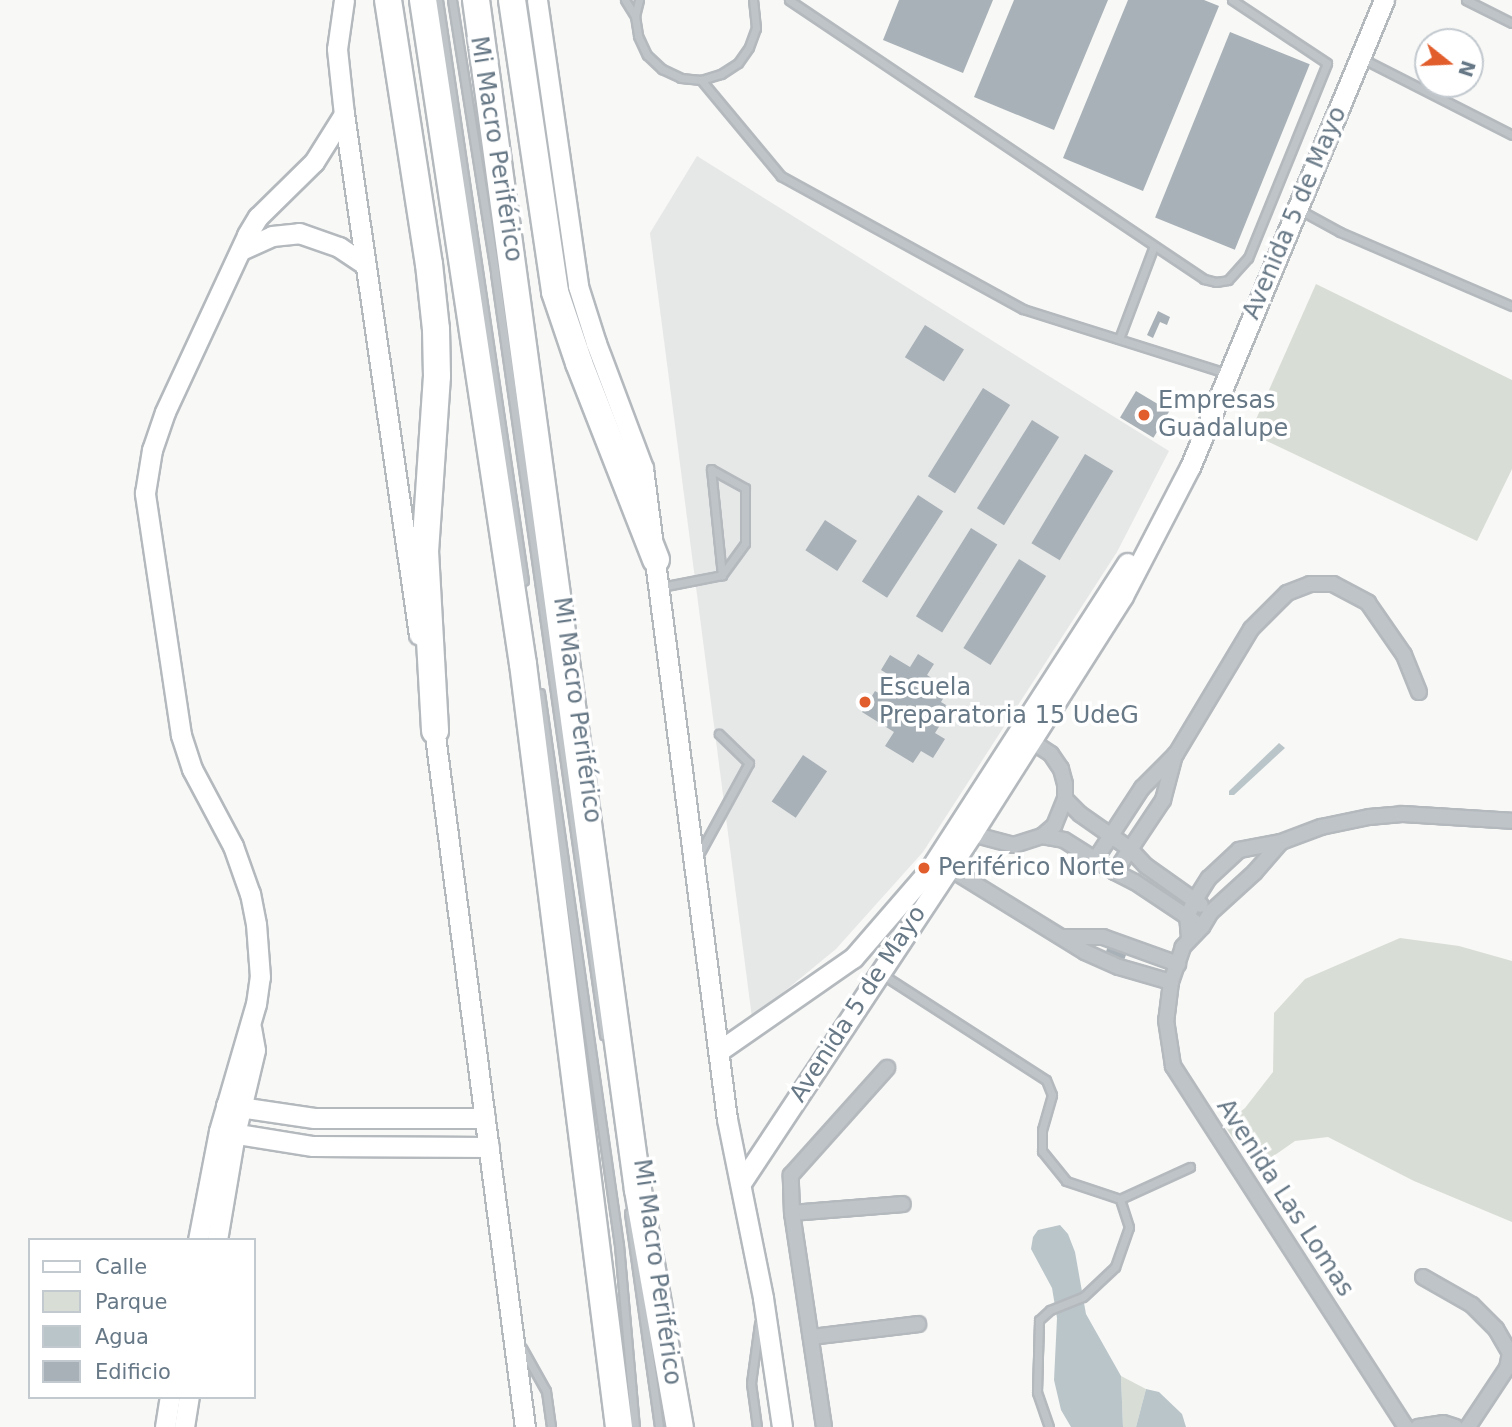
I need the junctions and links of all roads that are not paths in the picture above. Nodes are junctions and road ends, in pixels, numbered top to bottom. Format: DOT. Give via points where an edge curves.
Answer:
graph roads {
  1 [pos="344,0"];
  2 [pos="388,0"];
  3 [pos="423,0"];
  4 [pos="438,0"];
  5 [pos="452,0"];
  6 [pos="476,0"];
  7 [pos="512,0"];
  8 [pos="537,0"];
  9 [pos="625,0"];
  10 [pos="639,0"];
  11 [pos="753,0"];
  12 [pos="789,0"];
  13 [pos="1232,0"];
  14 [pos="1384,0"];
  15 [pos="1466,0"];
  16 [pos="635,16"];
  17 [pos="1512,23"];
  18 [pos="1360,58"];
  19 [pos="701,80"];
  20 [pos="344,114"];
  21 [pos="1512,135"];
  22 [pos="1298,208"];
  23 [pos="1154,246"];
  24 [pos="241,250"];
  25 [pos="366,265"];
  26 [pos="1512,306"];
  27 [pos="1119,339"];
  28 [pos="1227,373"];
  29 [pos="1205,425"];
  30 [pos="656,559"];
  31 [pos="722,575"];
  32 [pos="524,586"];
  33 [pos="659,587"];
  34 [pos="538,682"];
  35 [pos="1419,692"];
  36 [pos="435,731"];
  37 [pos="719,734"];
  38 [pos="1031,741"];
  39 [pos="1175,754"];
  40 [pos="1065,799"];
  41 [pos="1512,821"];
  42 [pos="972,834"];
  43 [pos="1042,836"];
  44 [pos="1111,836"];
  45 [pos="1281,842"];
  46 [pos="1130,849"];
  47 [pos="696,860"];
  48 [pos="1095,860"];
  49 [pos="948,869"];
  50 [pos="1115,872"];
  51 [pos="1195,900"];
  52 [pos="1210,912"];
  53 [pos="1187,917"];
  54 [pos="1202,927"];
  55 [pos="1064,937"];
  56 [pos="1189,938"];
  57 [pos="1178,964"];
  58 [pos="879,973"];
  59 [pos="1171,982"];
  60 [pos="605,1047"];
  61 [pos="719,1051"];
  62 [pos="887,1068"];
  63 [pos="233,1106"];
  64 [pos="314,1118"];
  65 [pos="485,1118"];
  66 [pos="227,1132"];
  67 [pos="313,1146"];
  68 [pos="489,1147"];
  69 [pos="1190,1167"];
  70 [pos="741,1183"];
  71 [pos="627,1199"];
  72 [pos="1120,1199"];
  73 [pos="903,1203"];
  74 [pos="792,1213"];
  75 [pos="199,1238"];
  76 [pos="217,1238"];
  77 [pos="1423,1277"];
  78 [pos="762,1298"];
  79 [pos="918,1324"];
  80 [pos="513,1332"];
  81 [pos="811,1337"];
  82 [pos="170,1399"];
  83 [pos="190,1399"];
  84 [pos="165,1427"];
  85 [pos="184,1427"];
  86 [pos="526,1427"];
  87 [pos="551,1427"];
  88 [pos="619,1427"];
  89 [pos="635,1427"];
  90 [pos="659,1427"];
  91 [pos="680,1427"];
  92 [pos="758,1427"];
  93 [pos="782,1427"];
  94 [pos="824,1427"];
  95 [pos="1049,1427"];
  96 [pos="1406,1427"];
  97 [pos="1418,1427"];
  98 [pos="1455,1427"];
  99 [pos="1468,1427"];
  1 -- 20 [label="main road" via="337,49"];
  2 -- 36 [label="highway" via="436,329 425,551"];
  3 -- 88 [label="highway" via="523,664"];
  4 -- 32 [label="lane, Mi Macro Periférico"];
  5 -- 60 [label="lane, Mi Macro Periférico"];
  6 -- 91 [label="highway" via="638,1190"];
  7 -- 30 [label="highway" via="555,292"];
  8 -- 30 [label="main road" via="578,286 643,468"];
  9 -- 16 [label="lane"];
  10 -- 16 [label="lane"];
  11 -- 19 [label="lane" via="756,28 749,47 721,75"];
  12 -- 23 [label="lane"];
  13 -- 23 [label="lane" via="1327,63 1239,271 1228,280 1204,279"];
  14 -- 18 [label="main road, Avenida 5 de Mayo"];
  15 -- 17 [label="lane"];
  16 -- 19 [label="lane" via="647,55 681,78"];
  18 -- 21 [label="lane"];
  18 -- 22 [label="main road, Avenida 5 de Mayo"];
  19 -- 27 [label="lane" via="781,176 1023,309"];
  20 -- 24 [label="main road" via="313,164 258,217"];
  20 -- 25 [label="main road"];
  22 -- 26 [label="lane" via="1340,232"];
  22 -- 28 [label="main road, Avenida 5 de Mayo"];
  23 -- 27 [label="lane"];
  24 -- 25 [label="main road" via="272,236 299,233 339,247"];
  24 -- 63 [label="main road" via="165,412 152,450 145,493 181,735 192,768 233,846 250,894 260,977 251,1028 241,1048"];
  25 -- 36 [label="main road"];
  27 -- 28 [label="lane"];
  28 -- 29 [label="main road, Avenida 5 de Mayo"];
  29 -- 38 [label="main road, Avenida 5 de Mayo" via="1190,467 1108,623"];
  29 -- 61 [label="main road, Avenida 5 de Mayo" via="1190,443 1091,623 930,869 853,958"];
  30 -- 33 [label="main road"];
  31 -- 31 [label="lane" via="745,543 745,488 711,469"];
  31 -- 33 [label="lane"];
  33 -- 47 [label="main road"];
  34 -- 89 [label="lane, Mi Macro Periférico" via="619,1245"];
  35 -- 39 [label="street" via="1404,654 1368,603 1333,584 1310,584 1287,593 1251,629"];
  36 -- 65 [label="main road"];
  37 -- 47 [label="lane" via="749,764"];
  38 -- 40 [label="street" via="1051,754 1061,769"];
  38 -- 42 [label="main road, Avenida 5 de Mayo"];
  39 -- 44 [label="street" via="1142,788"];
  39 -- 46 [label="street" via="1163,800"];
  40 -- 43 [label="street" via="1054,826"];
  40 -- 44 [label="street"];
  41 -- 45 [label="street" via="1402,814 1369,817"];
  42 -- 43 [label="street" via="1014,845"];
  42 -- 49 [label="main road, Avenida 5 de Mayo"];
  43 -- 48 [label="street" via="1064,840"];
  44 -- 46 [label="street"];
  44 -- 48 [label="street"];
  45 -- 51 [label="street" via="1239,850 1209,878"];
  45 -- 52 [label="street"];
  46 -- 50 [label="street"];
  46 -- 51 [label="street"];
  47 -- 61 [label="main road"];
  48 -- 50 [label="street"];
  49 -- 55 [label="street"];
  49 -- 58 [label="main road, Avenida 5 de Mayo"];
  50 -- 53 [label="street"];
  51 -- 52 [label="street"];
  51 -- 53 [label="street"];
  52 -- 54 [label="street, Avenida Las Lomas"];
  53 -- 54 [label="street"];
  53 -- 56 [label="street, Avenida Las Lomas"];
  54 -- 56 [label="street, Avenida Las Lomas"];
  55 -- 57 [label="street" via="1103,937"];
  55 -- 59 [label="street" via="1119,967"];
  56 -- 57 [label="street, Avenida Las Lomas"];
  57 -- 59 [label="street, Avenida Las Lomas"];
  58 -- 70 [label="main road, Avenida 5 de Mayo"];
  58 -- 72 [label="lane" via="1046,1080 1052,1095 1042,1130 1042,1151 1066,1181"];
  59 -- 96 [label="street, Avenida Las Lomas" via="1166,1020 1173,1066"];
  61 -- 70 [label="main road"];
  62 -- 74 [label="street" via="791,1175"];
  63 -- 64 [label="main road"];
  63 -- 66 [label="main road"];
  64 -- 65 [label="main road"];
  64 -- 67 [label="main road"];
  65 -- 68 [label="main road"];
  66 -- 67 [label="main road"];
  66 -- 75 [label="main road"];
  66 -- 76 [label="main road"];
  67 -- 68 [label="main road"];
  68 -- 80 [label="main road"];
  69 -- 72 [label="lane"];
  70 -- 78 [label="main road"];
  71 -- 90 [label="lane, Mi Macro Periférico"];
  72 -- 95 [label="lane" via="1129,1227 1115,1267 1083,1297 1050,1310 1039,1320 1037,1392"];
  73 -- 74 [label="street"];
  74 -- 81 [label="street"];
  77 -- 99 [label="street" via="1472,1305 1496,1329 1510,1353 1507,1368"];
  78 -- 92 [label="lane" via="751,1383"];
  78 -- 93 [label="main road"];
  79 -- 81 [label="street"];
  80 -- 86 [label="main road"];
  80 -- 87 [label="lane" via="547,1391"];
  81 -- 94 [label="street"];
  82 -- 84 [label="main road"];
  83 -- 85 [label="main road"];
  97 -- 98 [label="street" via="1443,1423"];
}
